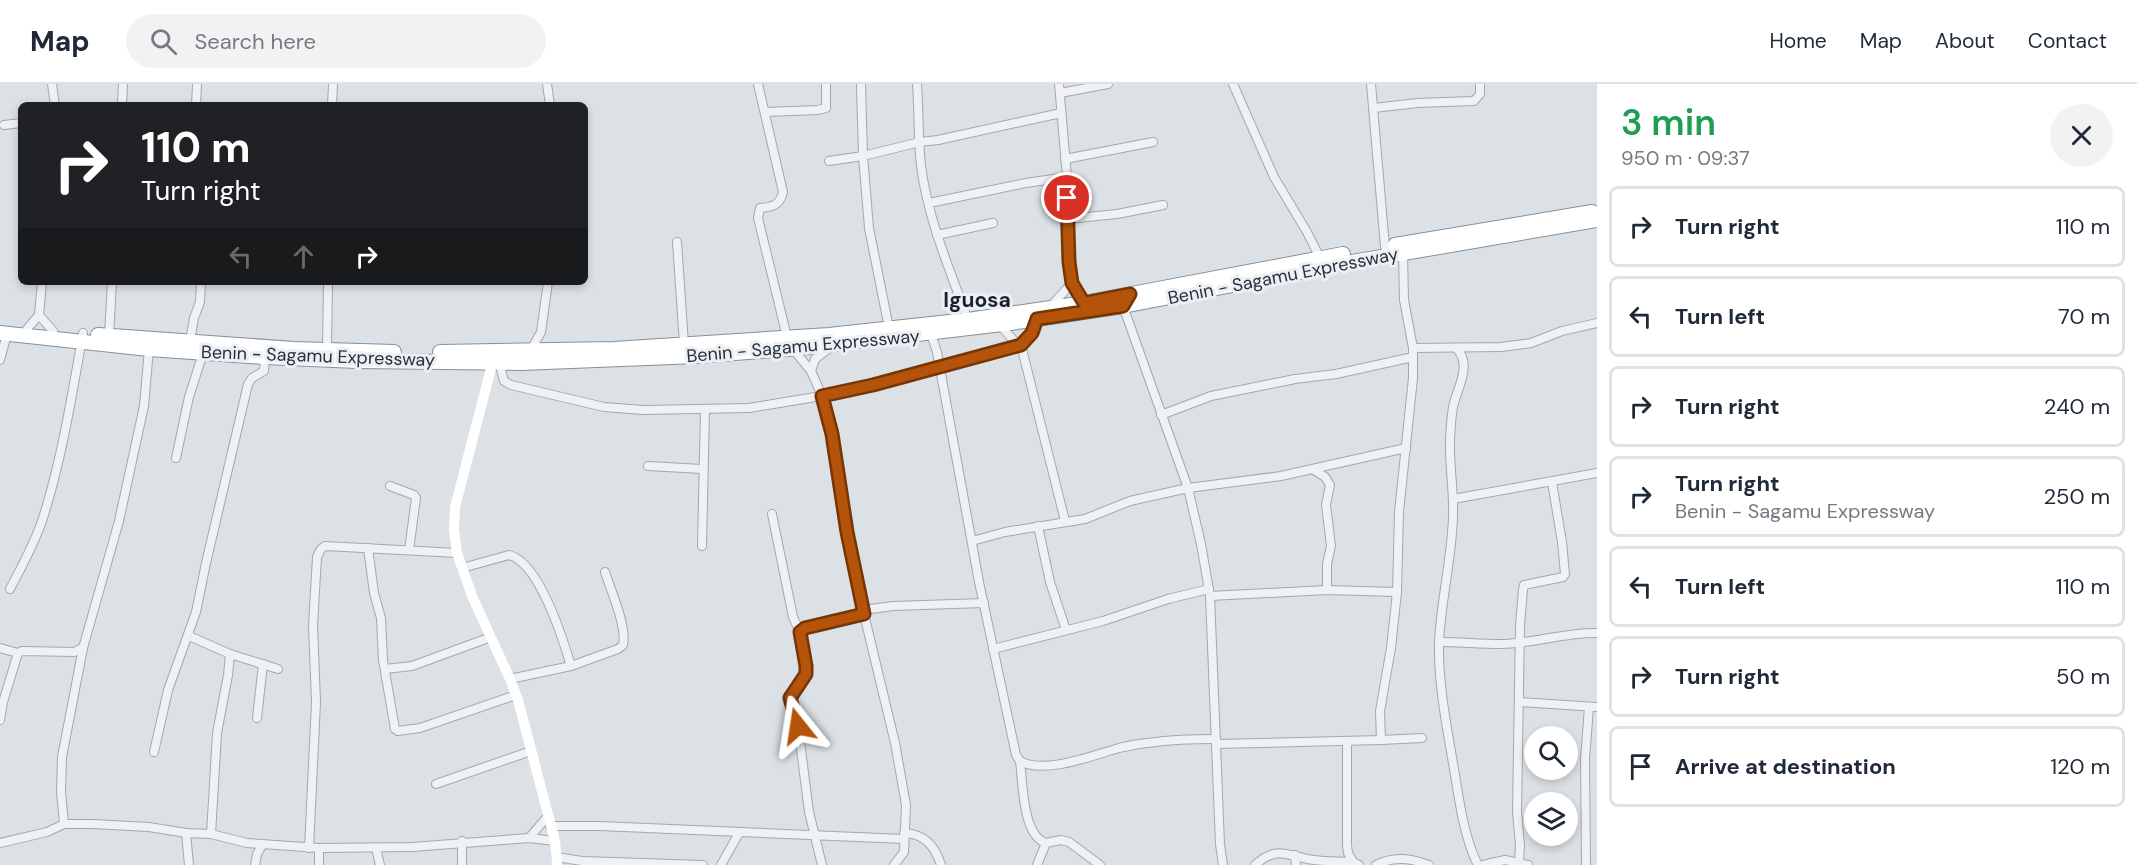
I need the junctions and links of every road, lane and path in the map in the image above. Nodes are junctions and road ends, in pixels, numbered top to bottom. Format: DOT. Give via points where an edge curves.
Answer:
graph roads {
  1 [pos="52,84"];
  2 [pos="123,84"];
  3 [pos="197,84"];
  4 [pos="333,84"];
  5 [pos="547,84"];
  6 [pos="758,84"];
  7 [pos="826,84"];
  8 [pos="861,84"];
  9 [pos="918,84"];
  10 [pos="1108,84"];
  11 [pos="1371,84"];
  12 [pos="1480,84"];
  13 [pos="1236,85"];
  14 [pos="1060,88"];
  15 [pos="55,102"];
  16 [pos="122,102"];
  17 [pos="196,102"];
  18 [pos="332,102"];
  19 [pos="550,102"];
  20 [pos="1374,108"];
  21 [pos="766,112"];
  22 [pos="1061,113"];
  23 [pos="18,123"];
  24 [pos="4,125"];
  25 [pos="920,142"];
  26 [pos="1153,142"];
  27 [pos="863,156"];
  28 [pos="1065,159"];
  29 [pos="829,161"];
  30 [pos="1067,177"];
  31 [pos="929,203"];
  32 [pos="1163,206"];
  33 [pos="1597,211"];
  34 [pos="1067,219"];
  35 [pos="1597,220"];
  36 [pos="993,223"];
  37 [pos="937,235"];
  38 [pos="677,242"];
  39 [pos="1385,247"];
  40 [pos="1403,253"];
  41 [pos="1320,258"];
  42 [pos="1072,283"];
  43 [pos="42,285"];
  44 [pos="112,285"];
  45 [pos="201,285"];
  46 [pos="328,285"];
  47 [pos="548,285"];
  48 [pos="1126,300"];
  49 [pos="1084,303"];
  50 [pos="1048,308"];
  51 [pos="39,315"];
  52 [pos="1037,319"];
  53 [pos="968,320"];
  54 [pos="1597,323"];
  55 [pos="1000,325"];
  56 [pos="889,328"];
  57 [pos="27,329"];
  58 [pos="2,331"];
  59 [pos="53,331"];
  60 [pos="931,334"];
  61 [pos="109,336"];
  62 [pos="82,338"];
  63 [pos="190,341"];
  64 [pos="790,343"];
  65 [pos="684,344"];
  66 [pos="834,344"];
  67 [pos="1021,345"];
  68 [pos="1456,348"];
  69 [pos="149,349"];
  70 [pos="327,349"];
  71 [pos="531,350"];
  72 [pos="1413,352"];
  73 [pos="203,353"];
  74 [pos="293,354"];
  75 [pos="265,357"];
  76 [pos="496,358"];
  77 [pos="0,360"];
  78 [pos="939,367"];
  79 [pos="811,371"];
  80 [pos="822,396"];
  81 [pos="705,409"];
  82 [pos="1161,415"];
  83 [pos="1406,448"];
  84 [pos="176,458"];
  85 [pos="648,466"];
  86 [pos="702,469"];
  87 [pos="1314,470"];
  88 [pos="1597,473"];
  89 [pos="1552,482"];
  90 [pos="390,486"];
  91 [pos="1188,488"];
  92 [pos="1453,499"];
  93 [pos="772,513"];
  94 [pos="1065,521"];
  95 [pos="1038,526"];
  96 [pos="972,541"];
  97 [pos="702,546"];
  98 [pos="368,548"];
  99 [pos="409,550"];
  100 [pos="457,553"];
  101 [pos="462,568"];
  102 [pos="605,572"];
  103 [pos="10,589"];
  104 [pos="1327,590"];
  105 [pos="1210,592"];
  106 [pos="1397,592"];
  107 [pos="984,603"];
  108 [pos="864,612"];
  109 [pos="1066,630"];
  110 [pos="800,632"];
  111 [pos="1597,633"];
  112 [pos="189,636"];
  113 [pos="491,637"];
  114 [pos="1439,642"];
  115 [pos="1520,642"];
  116 [pos="0,648"];
  117 [pos="83,648"];
  118 [pos="993,649"];
  119 [pos="18,653"];
  120 [pos="230,654"];
  121 [pos="263,664"];
  122 [pos="571,666"];
  123 [pos="278,669"];
  124 [pos="385,669"];
  125 [pos="510,679"];
  126 [pos="516,695"];
  127 [pos="1520,702"];
  128 [pos="1593,707"];
  129 [pos="257,718"];
  130 [pos="0,720"];
  131 [pos="1422,738"];
  132 [pos="1381,740"];
  133 [pos="1216,741"];
  134 [pos="1347,741"];
  135 [pos="531,751"];
  136 [pos="154,752"];
  137 [pos="1020,762"];
  138 [pos="436,784"];
  139 [pos="549,821"];
  140 [pos="64,824"];
  141 [pos="186,833"];
  142 [pos="739,833"];
  143 [pos="211,834"];
  144 [pos="814,835"];
  145 [pos="904,836"];
  146 [pos="529,838"];
  147 [pos="2,839"];
  148 [pos="462,841"];
  149 [pos="555,841"];
  150 [pos="1046,843"];
  151 [pos="263,844"];
  152 [pos="309,848"];
  153 [pos="319,848"];
  154 [pos="376,848"];
  155 [pos="1295,855"];
  156 [pos="556,861"];
  157 [pos="1356,863"];
  158 [pos="1519,863"];
  159 [pos="189,865"];
  160 [pos="255,865"];
  161 [pos="319,865"];
  162 [pos="380,865"];
  163 [pos="462,865"];
  164 [pos="703,865"];
  165 [pos="721,865"];
  166 [pos="822,865"];
  167 [pos="894,865"];
  168 [pos="941,865"];
  169 [pos="1037,865"];
  170 [pos="1100,865"];
  171 [pos="1223,865"];
  172 [pos="1255,865"];
  173 [pos="1296,865"];
  174 [pos="1376,865"];
  175 [pos="1429,865"];
  176 [pos="1480,865"];
  177 [pos="1528,865"];
  178 [pos="1586,865"];
  1 -- 15 [label="street"];
  2 -- 16 [label="street"];
  3 -- 17 [label="street"];
  4 -- 18 [label="street"];
  5 -- 19 [label="street"];
  6 -- 21 [label="street"];
  7 -- 21 [label="street" via="826,108"];
  8 -- 27 [label="street"];
  9 -- 25 [label="street"];
  10 -- 14 [label="street"];
  11 -- 20 [label="street"];
  12 -- 20 [label="street" via="1480,94 1473,101"];
  13 -- 41 [label="street" via="1274,177"];
  14 -- 22 [label="street"];
  20 -- 39 [label="street"];
  21 -- 64 [label="street" via="783,192 777,205 760,208 758,218"];
  22 -- 25 [label="street"];
  22 -- 28 [label="street"];
  23 -- 24 [label="street"];
  25 -- 27 [label="street"];
  25 -- 31 [label="street"];
  26 -- 28 [label="street"];
  27 -- 29 [label="street"];
  27 -- 56 [label="street" via="869,228"];
  28 -- 30 [label="street"];
  30 -- 31 [label="street"];
  30 -- 34 [label="street"];
  31 -- 37 [label="street"];
  32 -- 34 [label="street"];
  33 -- 39 [label="highway"];
  34 -- 42 [label="street"];
  35 -- 40 [label="highway, Benin - Sagamu Expressway"];
  36 -- 37 [label="street"];
  37 -- 53 [label="street"];
  38 -- 65 [label="street"];
  39 -- 41 [label="highway"];
  40 -- 48 [label="highway, Benin - Sagamu Expressway"];
  40 -- 72 [label="street" via="1404,300"];
  41 -- 48 [label="highway"];
  42 -- 49 [label="street"];
  42 -- 50 [label="street"];
  43 -- 51 [label="street"];
  44 -- 61 [label="street"];
  45 -- 63 [label="street"];
  46 -- 70 [label="street"];
  47 -- 71 [label="street" via="541,332"];
  48 -- 49 [label="highway"];
  48 -- 52 [label="highway, Benin - Sagamu Expressway"];
  48 -- 82 [label="street"];
  49 -- 50 [label="highway"];
  50 -- 53 [label="highway"];
  51 -- 57 [label="street"];
  51 -- 59 [label="street"];
  52 -- 55 [label="highway, Benin - Sagamu Expressway"];
  52 -- 67 [label="street" via="1032,333"];
  53 -- 56 [label="highway"];
  54 -- 68 [label="street" via="1531,343"];
  55 -- 60 [label="highway, Benin - Sagamu Expressway"];
  55 -- 67 [label="street"];
  56 -- 64 [label="highway"];
  57 -- 58 [label="highway"];
  57 -- 59 [label="highway"];
  58 -- 62 [label="highway, Benin - Sagamu Expressway"];
  58 -- 77 [label="street"];
  59 -- 62 [label="highway"];
  60 -- 66 [label="highway, Benin - Sagamu Expressway"];
  60 -- 78 [label="street"];
  61 -- 62 [label="highway"];
  61 -- 63 [label="highway"];
  62 -- 69 [label="highway, Benin - Sagamu Expressway"];
  62 -- 103 [label="street" via="42,519"];
  63 -- 74 [label="highway"];
  64 -- 65 [label="highway"];
  64 -- 66 [label="highway, Benin - Sagamu Expressway"];
  64 -- 76 [label="highway, Benin - Sagamu Expressway" via="687,357"];
  64 -- 79 [label="street"];
  65 -- 71 [label="highway"];
  66 -- 79 [label="street" via="815,359"];
  67 -- 78 [label="street"];
  67 -- 94 [label="street"];
  68 -- 72 [label="street"];
  68 -- 92 [label="street" via="1464,360 1451,425"];
  69 -- 73 [label="highway, Benin - Sagamu Expressway"];
  69 -- 117 [label="street" via="144,406 122,509"];
  70 -- 74 [label="highway"];
  70 -- 76 [label="highway"];
  71 -- 76 [label="highway"];
  72 -- 82 [label="street" via="1336,374 1211,396"];
  72 -- 83 [label="street"];
  73 -- 75 [label="highway, Benin - Sagamu Expressway"];
  73 -- 84 [label="street"];
  74 -- 75 [label="highway, Benin - Sagamu Expressway"];
  74 -- 76 [label="highway, Benin - Sagamu Expressway"];
  75 -- 112 [label="street" via="264,371 248,384"];
  76 -- 81 [label="street" via="504,381 511,385 604,407"];
  76 -- 100 [label="street" via="455,507"];
  78 -- 80 [label="street"];
  78 -- 96 [label="street"];
  79 -- 80 [label="street"];
  80 -- 81 [label="street" via="749,408"];
  80 -- 108 [label="street"];
  81 -- 86 [label="street"];
  82 -- 91 [label="street"];
  83 -- 87 [label="street"];
  83 -- 106 [label="street"];
  85 -- 86 [label="street"];
  86 -- 97 [label="street"];
  87 -- 91 [label="street"];
  87 -- 104 [label="street" via="1330,485 1326,505 1331,546"];
  88 -- 89 [label="street"];
  89 -- 92 [label="street"];
  89 -- 115 [label="street" via="1564,574 1524,585"];
  90 -- 99 [label="street" via="416,498"];
  91 -- 94 [label="street" via="1130,501 1085,519"];
  91 -- 105 [label="street"];
  92 -- 114 [label="street"];
  93 -- 110 [label="street" via="793,617"];
  94 -- 95 [label="street"];
  95 -- 96 [label="street"];
  95 -- 109 [label="street"];
  96 -- 107 [label="street"];
  98 -- 99 [label="street"];
  98 -- 124 [label="street" via="381,618"];
  98 -- 152 [label="street" via="325,546 317,556"];
  99 -- 100 [label="street"];
  100 -- 101 [label="street"];
  101 -- 113 [label="street"];
  101 -- 122 [label="street" via="509,555 523,564 541,587"];
  102 -- 122 [label="street" via="623,645"];
  104 -- 105 [label="street"];
  104 -- 106 [label="street"];
  105 -- 109 [label="street" via="1168,599"];
  105 -- 133 [label="street"];
  106 -- 132 [label="street" via="1380,711"];
  107 -- 108 [label="street" via="893,606"];
  107 -- 118 [label="street"];
  108 -- 110 [label="street"];
  108 -- 145 [label="street" via="897,753 906,805"];
  109 -- 118 [label="street"];
  110 -- 144 [label="street" via="806,674 790,701 798,726"];
  111 -- 115 [label="street"];
  112 -- 120 [label="street"];
  112 -- 136 [label="street" via="168,690"];
  113 -- 124 [label="street" via="412,666"];
  113 -- 125 [label="street"];
  114 -- 115 [label="street"];
  114 -- 176 [label="street" via="1445,718 1459,801"];
  115 -- 127 [label="street"];
  116 -- 119 [label="street"];
  117 -- 119 [label="street" via="74,652"];
  117 -- 140 [label="street" via="62,757"];
  118 -- 137 [label="street"];
  119 -- 130 [label="street"];
  120 -- 121 [label="street"];
  120 -- 143 [label="street" via="217,733"];
  121 -- 123 [label="street"];
  121 -- 129 [label="street"];
  122 -- 125 [label="street"];
  124 -- 126 [label="street" via="393,727 398,731 420,728"];
  125 -- 126 [label="street"];
  126 -- 135 [label="street"];
  127 -- 128 [label="street"];
  127 -- 158 [label="street"];
  128 -- 178 [label="street" via="1585,759"];
  131 -- 132 [label="street"];
  132 -- 134 [label="street"];
  133 -- 134 [label="street"];
  133 -- 137 [label="street" via="1159,741 1054,765"];
  133 -- 171 [label="street"];
  134 -- 157 [label="street" via="1347,845"];
  135 -- 138 [label="street"];
  135 -- 139 [label="street"];
  137 -- 150 [label="street" via="1028,821 1035,837"];
  139 -- 142 [label="street"];
  139 -- 146 [label="street"];
  139 -- 149 [label="street"];
  140 -- 141 [label="street" via="149,827"];
  140 -- 147 [label="street" via="47,832"];
  141 -- 143 [label="street"];
  141 -- 159 [label="street"];
  142 -- 144 [label="street"];
  142 -- 165 [label="street"];
  143 -- 151 [label="street"];
  144 -- 145 [label="street"];
  144 -- 166 [label="street"];
  145 -- 167 [label="street" via="904,852"];
  145 -- 168 [label="street" via="927,840"];
  146 -- 148 [label="street"];
  146 -- 149 [label="street"];
  148 -- 154 [label="street"];
  148 -- 163 [label="street"];
  149 -- 156 [label="street"];
  150 -- 169 [label="street"];
  150 -- 170 [label="street" via="1069,842"];
  151 -- 152 [label="street"];
  151 -- 160 [label="street"];
  152 -- 153 [label="street"];
  153 -- 154 [label="street"];
  153 -- 161 [label="street"];
  154 -- 162 [label="street"];
  155 -- 157 [label="street"];
  155 -- 172 [label="street" via="1270,854"];
  155 -- 173 [label="street"];
  156 -- 164 [label="street"];
  158 -- 176 [label="street" via="1505,860"];
  158 -- 177 [label="street"];
  174 -- 175 [label="street" via="1399,858"];
}
